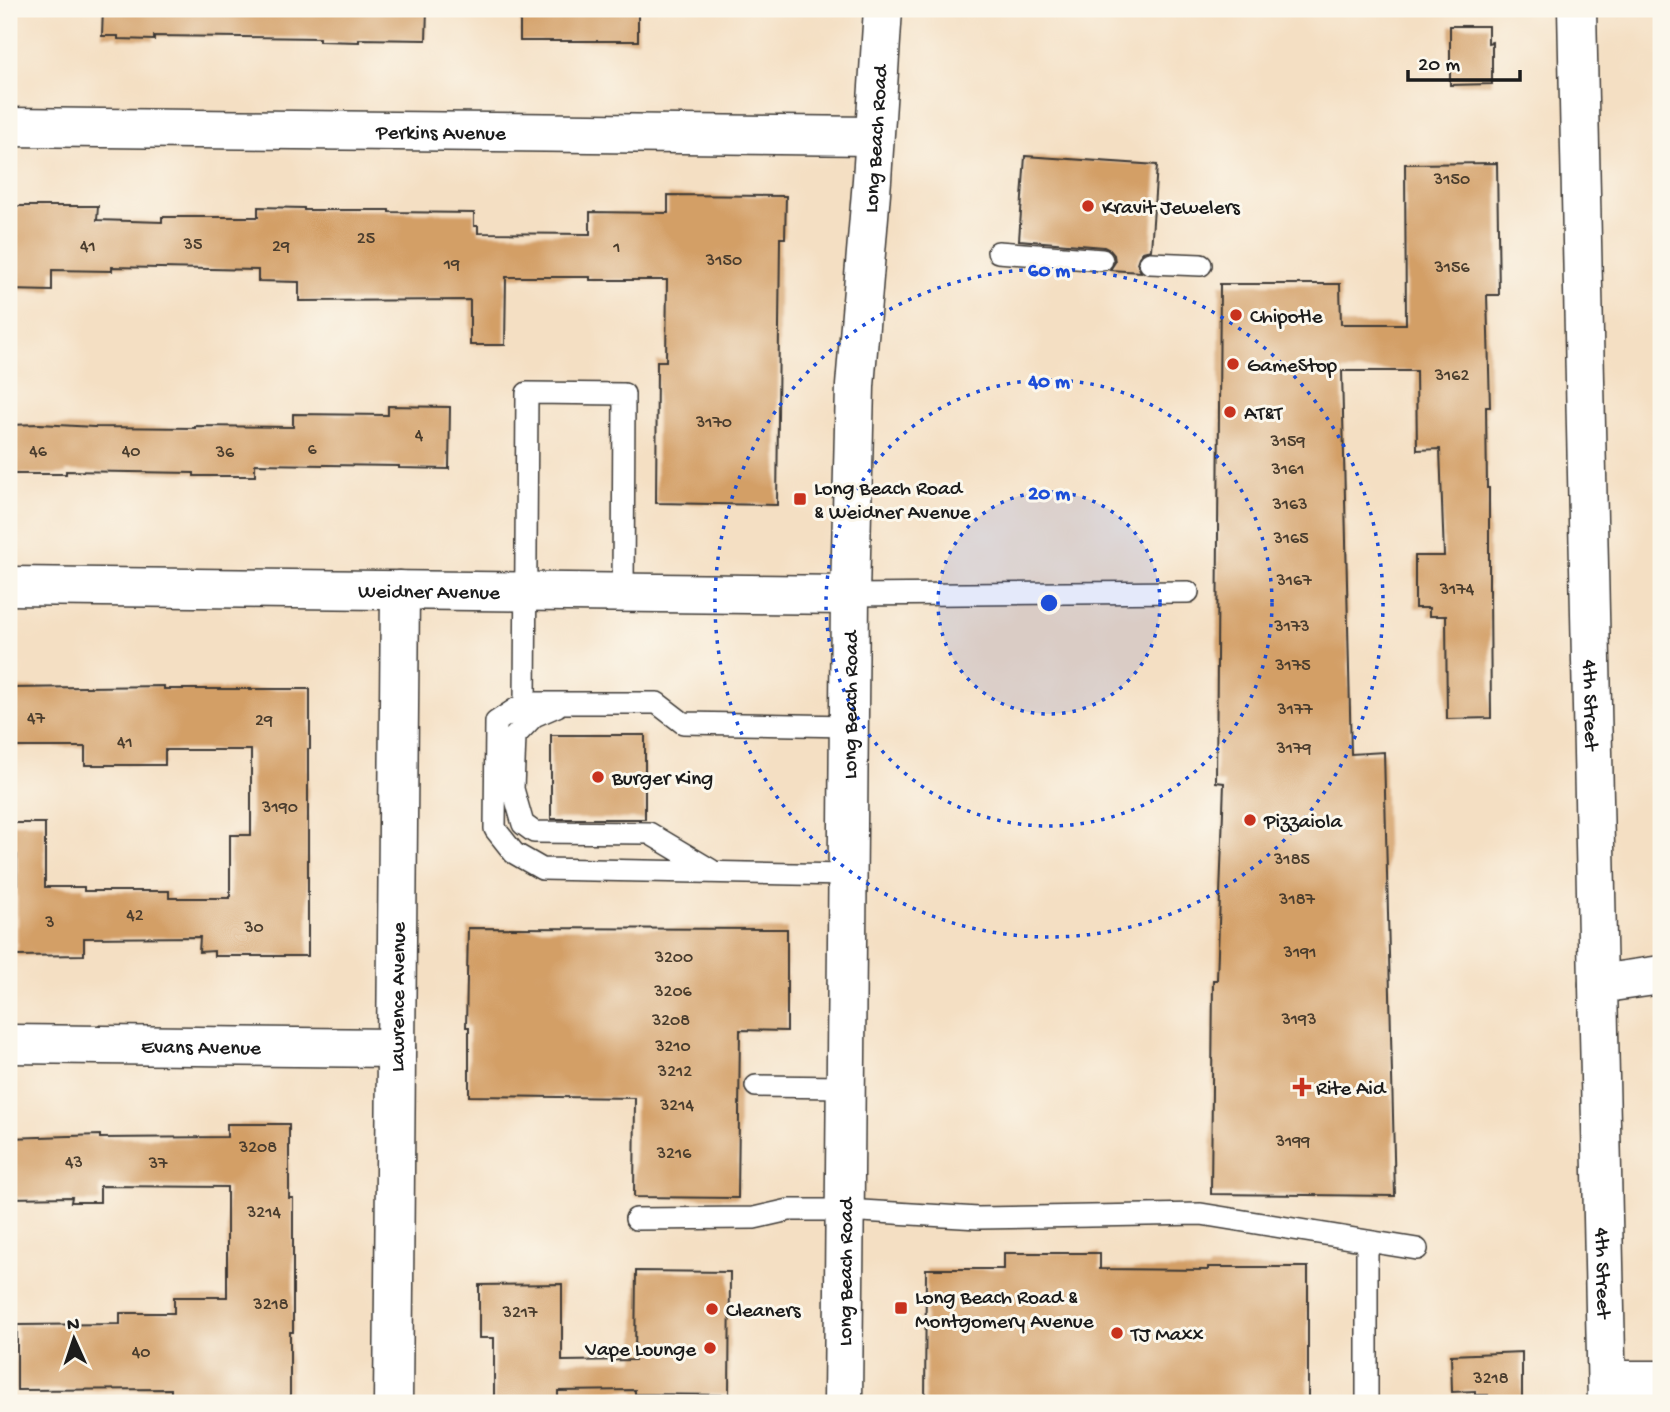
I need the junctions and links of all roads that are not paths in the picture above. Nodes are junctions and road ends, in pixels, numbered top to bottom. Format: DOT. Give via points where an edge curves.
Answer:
graph roads {
  1 [pos="883,9"];
  2 [pos="1577,9"];
  3 [pos="9,127"];
  4 [pos="874,136"];
  5 [pos="998,252"];
  6 [pos="1102,260"];
  7 [pos="1150,263"];
  8 [pos="1201,265"];
  9 [pos="9,586"];
  10 [pos="401,590"];
  11 [pos="527,592"];
  12 [pos="623,592"];
  13 [pos="1188,592"];
  14 [pos="850,595"];
  15 [pos="565,702"];
  16 [pos="525,703"];
  17 [pos="849,726"];
  18 [pos="713,871"];
  19 [pos="847,876"];
  20 [pos="1661,975"];
  21 [pos="1598,984"];
  22 [pos="9,1044"];
  23 [pos="396,1048"];
  24 [pos="757,1086"];
  25 [pos="846,1087"];
  26 [pos="845,1210"];
  27 [pos="636,1219"];
  28 [pos="1367,1241"];
  29 [pos="1417,1249"];
  30 [pos="1661,1380"];
  31 [pos="1607,1392"];
  32 [pos="393,1403"];
  33 [pos="843,1403"];
  34 [pos="1367,1403"];
  1 -- 4 [label="street, Long Beach Road"];
  2 -- 21 [label="street, 4th Street"];
  3 -- 4 [label="street, Perkins Avenue"];
  4 -- 14 [label="street, Long Beach Road" via="855,386"];
  5 -- 6 [label="lane"];
  7 -- 8 [label="lane"];
  9 -- 10 [label="street, Weidner Avenue"];
  10 -- 11 [label="street, Weidner Avenue"];
  10 -- 23 [label="street, Lawrence Avenue"];
  11 -- 12 [label="street, Weidner Avenue"];
  11 -- 12 [label="lane" via="527,393 624,394"];
  11 -- 16 [label="lane"];
  12 -- 14 [label="street, Weidner Avenue"];
  13 -- 14 [label="lane"];
  14 -- 17 [label="street, Long Beach Road"];
  15 -- 16 [label="lane"];
  15 -- 17 [label="lane" via="657,703 683,723"];
  15 -- 18 [label="lane" via="534,716 515,736 513,789 523,824 534,832 649,833"];
  16 -- 18 [label="lane" via="496,722 495,829 514,853 542,869"];
  17 -- 19 [label="street, Long Beach Road"];
  18 -- 19 [label="lane"];
  19 -- 25 [label="street, Long Beach Road"];
  20 -- 21 [label="street"];
  21 -- 31 [label="street, 4th Street"];
  22 -- 23 [label="street, Evans Avenue"];
  23 -- 32 [label="street, Lawrence Avenue"];
  24 -- 25 [label="lane"];
  25 -- 26 [label="street, Long Beach Road"];
  26 -- 27 [label="lane" via="789,1210 754,1218"];
  26 -- 28 [label="lane" via="978,1218 1201,1214"];
  26 -- 33 [label="street, Long Beach Road"];
  28 -- 29 [label="lane"];
  28 -- 34 [label="lane"];
  30 -- 31 [label="street"];
}
